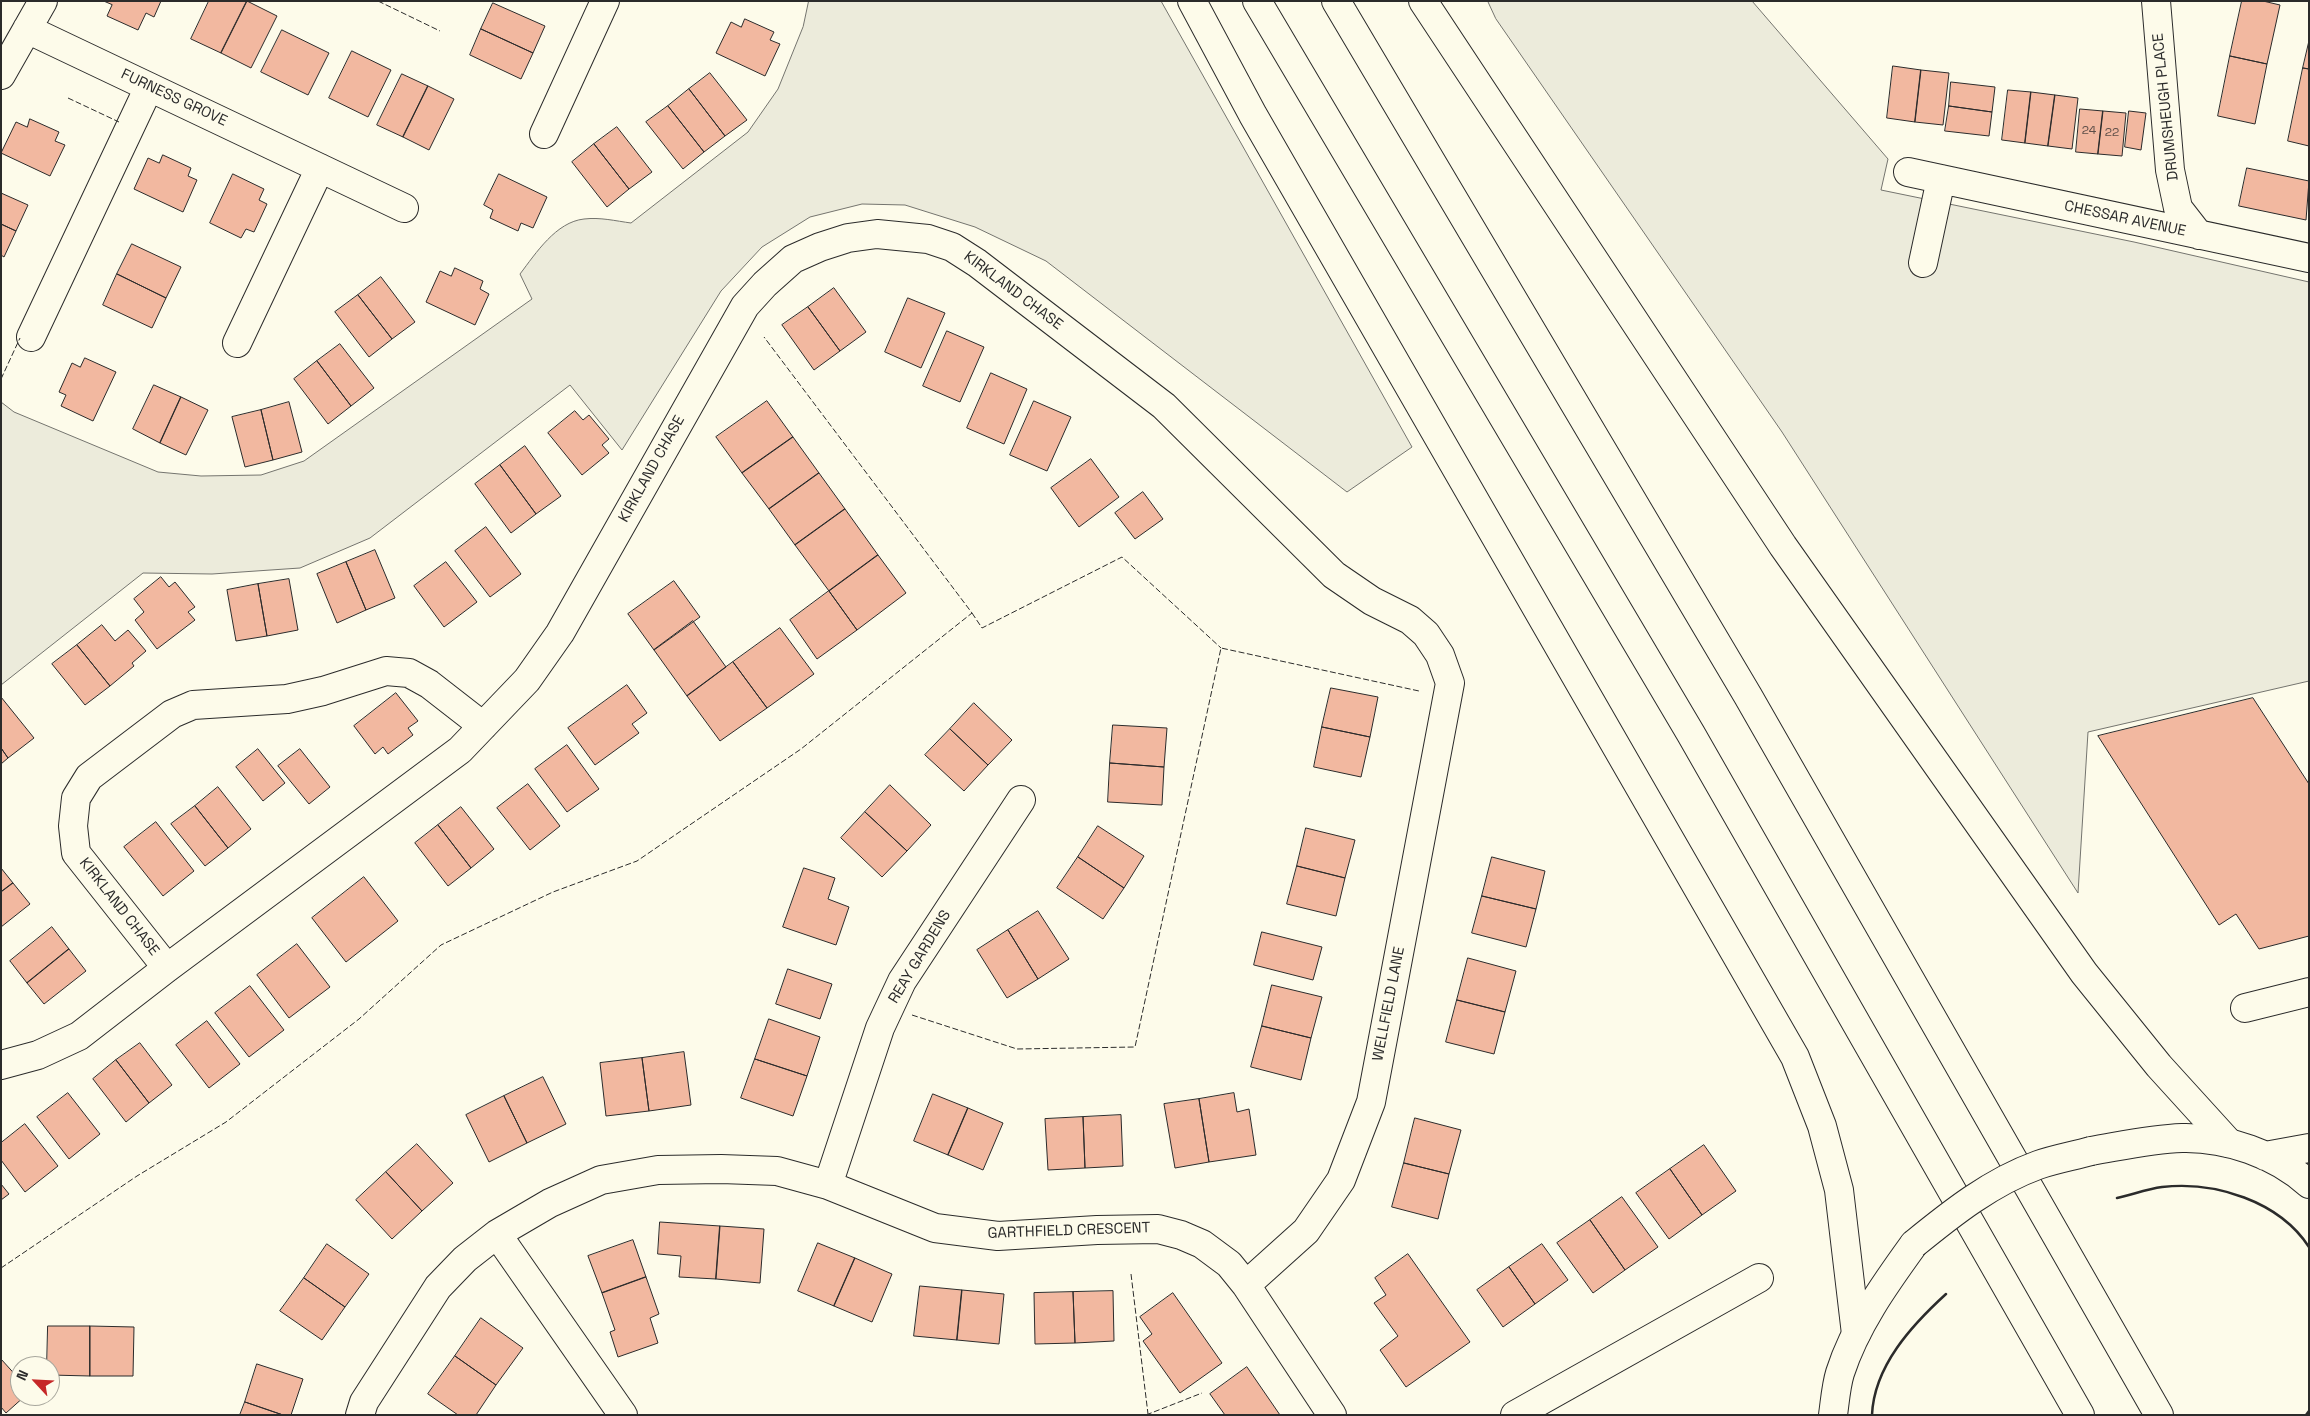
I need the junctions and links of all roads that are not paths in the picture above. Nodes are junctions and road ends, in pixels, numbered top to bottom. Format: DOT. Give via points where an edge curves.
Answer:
graph roads {
  1 [pos="44,1"];
  2 [pos="605,1"];
  3 [pos="1192,1"];
  4 [pos="1257,1"];
  5 [pos="1336,1"];
  6 [pos="1423,1"];
  7 [pos="2156,1"];
  8 [pos="27,29"];
  9 [pos="1,74"];
  10 [pos="149,87"];
  11 [pos="544,134"];
  12 [pos="320,168"];
  13 [pos="1908,172"];
  14 [pos="1941,179"];
  15 [pos="404,208"];
  16 [pos="2199,235"];
  17 [pos="2309,258"];
  18 [pos="1922,263"];
  19 [pos="31,336"];
  20 [pos="237,343"];
  21 [pos="1450,683"];
  22 [pos="483,726"];
  23 [pos="1021,800"];
  24 [pos="167,968"];
  25 [pos="2309,992"];
  26 [pos="2245,1008"];
  27 [pos="1,1065"];
  28 [pos="2229,1143"];
  29 [pos="2309,1148"];
  30 [pos="2265,1156"];
  31 [pos="828,1184"];
  32 [pos="2309,1184"];
  33 [pos="497,1234"];
  34 [pos="1759,1278"];
  35 [pos="1246,1285"];
  36 [pos="1856,1334"];
  37 [pos="1840,1374"];
  38 [pos="360,1415"];
  39 [pos="623,1415"];
  40 [pos="1332,1415"];
  41 [pos="1515,1415"];
  42 [pos="1814,1415"];
  43 [pos="1833,1415"];
  44 [pos="2080,1415"];
  45 [pos="2159,1415"];
  1 -- 8 [label="main road"];
  2 -- 11 [label="main road"];
  3 -- 36 [label="main road" via="1258,123 1795,1057 1822,1126 1840,1190"];
  4 -- 44 [label="main road" via="1690,734"];
  5 -- 45 [label="main road" via="1743,687"];
  6 -- 28 [label="main road" via="1817,594 2084,973 2159,1066"];
  7 -- 16 [label="main road, DRUMSHEUGH PLACE" via="2170,170 2178,208"];
  8 -- 9 [label="main road"];
  8 -- 10 [label="main road, FURNESS GROVE"];
  10 -- 12 [label="main road, FURNESS GROVE"];
  10 -- 19 [label="main road"];
  12 -- 15 [label="main road, FURNESS GROVE"];
  12 -- 20 [label="main road"];
  13 -- 14 [label="main road, CHESSAR AVENUE"];
  14 -- 16 [label="main road, CHESSAR AVENUE"];
  14 -- 18 [label="main road"];
  16 -- 17 [label="main road, CHESSAR AVENUE"];
  21 -- 22 [label="main road, KIRKLAND CHASE" via="1440,655 1426,634 1410,620 1372,602 1334,575 1164,406 952,247 928,239 877,234 848,238 793,259 745,306 560,633 527,680"];
  21 -- 35 [label="main road, WELLFIELD LANE" via="1371,1102 1341,1180 1306,1231"];
  22 -- 24 [label="main road, KIRKLAND CHASE" via="460,750"];
  22 -- 24 [label="main road, KIRKLAND CHASE" via="429,684 409,673 386,671 287,699 193,705 172,714 89,777 76,798 73,826 76,853"];
  23 -- 31 [label="main road, REAY GARDENS" via="902,981 880,1028"];
  24 -- 27 [label="main road, KIRKLAND CHASE" via="79,1036 38,1055"];
  25 -- 26 [label="main road"];
  28 -- 30 [label="main road"];
  28 -- 36 [label="main road, bridge" via="2183,1138 2091,1151 2038,1166 1989,1188 1914,1244 1882,1288"];
  29 -- 30 [label="main road"];
  30 -- 32 [label="main road"];
  31 -- 33 [label="main road, GARTHFIELD CRESCENT" via="777,1172 658,1170 601,1180 550,1203"];
  31 -- 35 [label="main road, GARTHFIELD CRESCENT" via="935,1228 998,1236 1158,1229 1202,1244 1229,1264"];
  33 -- 38 [label="main road, GARTHFIELD CRESCENT" via="465,1259 438,1287 364,1402"];
  33 -- 39 [label="main road"];
  34 -- 41 [label="main road"];
  35 -- 40 [label="main road, GARTHFIELD CRESCENT"];
  36 -- 37 [label="main road"];
  37 -- 42 [label="main road"];
  37 -- 43 [label="main road"];
}
